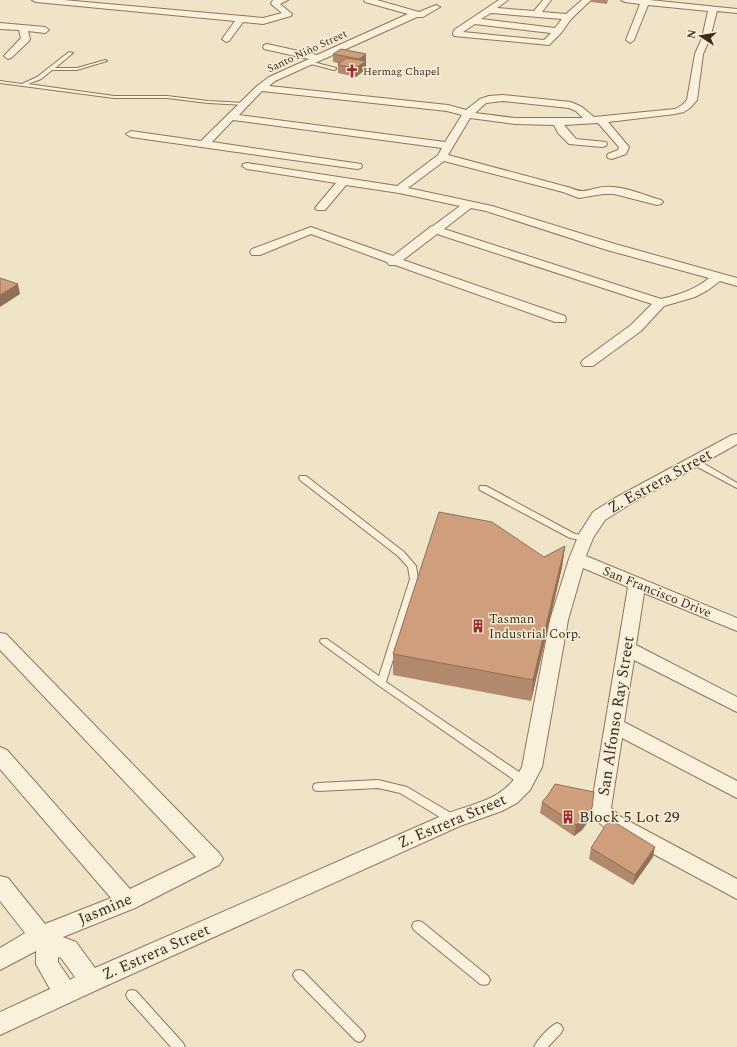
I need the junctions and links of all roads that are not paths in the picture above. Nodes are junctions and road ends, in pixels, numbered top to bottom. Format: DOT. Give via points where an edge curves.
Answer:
graph roads {
  1 [pos="36,0"];
  2 [pos="142,0"];
  3 [pos="284,0"];
  4 [pos="368,0"];
  5 [pos="504,0"];
  6 [pos="547,0"];
  7 [pos="587,0"];
  8 [pos="625,0"];
  9 [pos="645,2"];
  10 [pos="436,7"];
  11 [pos="131,9"];
  12 [pos="714,9"];
  13 [pos="489,10"];
  14 [pos="737,11"];
  15 [pos="416,14"];
  16 [pos="536,14"];
  17 [pos="118,16"];
  18 [pos="568,17"];
  19 [pos="241,19"];
  20 [pos="473,21"];
  21 [pos="0,26"];
  22 [pos="22,28"];
  23 [pos="45,30"];
  24 [pos="558,31"];
  25 [pos="226,40"];
  26 [pos="630,40"];
  27 [pos="267,47"];
  28 [pos="71,53"];
  29 [pos="8,56"];
  30 [pos="314,60"];
  31 [pos="105,61"];
  32 [pos="50,69"];
  33 [pos="334,69"];
  34 [pos="0,82"];
  35 [pos="22,85"];
  36 [pos="260,88"];
  37 [pos="245,104"];
  38 [pos="468,113"];
  39 [pos="232,117"];
  40 [pos="597,120"];
  41 [pos="557,122"];
  42 [pos="131,134"];
  43 [pos="204,144"];
  44 [pos="602,144"];
  45 [pos="449,146"];
  46 [pos="612,156"];
  47 [pos="442,157"];
  48 [pos="247,166"];
  49 [pos="357,166"];
  50 [pos="344,181"];
  51 [pos="399,190"];
  52 [pos="657,202"];
  53 [pos="469,204"];
  54 [pos="321,208"];
  55 [pos="434,229"];
  56 [pos="256,252"];
  57 [pos="393,262"];
  58 [pos="717,276"];
  59 [pos="737,282"];
  60 [pos="660,303"];
  61 [pos="560,319"];
  62 [pos="588,363"];
  63 [pos="737,438"];
  64 [pos="695,462"];
  65 [pos="303,478"];
  66 [pos="737,486"];
  67 [pos="483,488"];
  68 [pos="585,538"];
  69 [pos="577,559"];
  70 [pos="637,584"];
  71 [pos="737,625"];
  72 [pos="324,641"];
  73 [pos="2,644"];
  74 [pos="626,648"];
  75 [pos="381,683"];
  76 [pos="737,705"];
  77 [pos="614,726"];
  78 [pos="0,755"];
  79 [pos="524,782"];
  80 [pos="318,787"];
  81 [pos="737,790"];
  82 [pos="453,820"];
  83 [pos="0,885"];
  84 [pos="737,890"];
  85 [pos="127,901"];
  86 [pos="418,926"];
  87 [pos="44,940"];
  88 [pos="0,960"];
  89 [pos="299,975"];
  90 [pos="91,980"];
  91 [pos="484,980"];
  92 [pos="65,993"];
  93 [pos="132,995"];
  94 [pos="0,1024"];
  95 [pos="556,1029"];
  96 [pos="359,1036"];
  97 [pos="179,1047"];
  98 [pos="540,1047"];
  1 -- 11 [label="street"];
  2 -- 11 [label="street"];
  3 -- 19 [label="street" via="275,4 287,15 265,21"];
  4 -- 15 [label="street"];
  5 -- 13 [label="street"];
  6 -- 16 [label="street"];
  7 -- 18 [label="street"];
  8 -- 9 [label="street"];
  9 -- 12 [label="street"];
  9 -- 26 [label="street"];
  10 -- 15 [label="street, Santo Niño Street" via="420,15"];
  11 -- 17 [label="street"];
  11 -- 19 [label="street"];
  12 -- 14 [label="street"];
  12 -- 40 [label="street" via="700,54 692,100 688,106 680,111"];
  13 -- 16 [label="street"];
  13 -- 20 [label="street"];
  15 -- 30 [label="street, Santo Niño Street"];
  16 -- 18 [label="street"];
  18 -- 24 [label="street"];
  19 -- 25 [label="street"];
  20 -- 24 [label="street"];
  20 -- 24 [label="street" via="457,34 546,43"];
  21 -- 22 [label="street"];
  22 -- 23 [label="street"];
  22 -- 29 [label="street" via="26,38"];
  27 -- 30 [label="street"];
  28 -- 32 [label="lane"];
  30 -- 33 [label="lane"];
  30 -- 36 [label="street, Santo Niño Street" via="272,79"];
  31 -- 32 [label="lane" via="77,69"];
  32 -- 35 [label="lane" via="37,79"];
  34 -- 35 [label="lane"];
  35 -- 37 [label="lane" via="114,97 167,97"];
  36 -- 37 [label="street, Santo Niño Street"];
  36 -- 38 [label="street" via="448,108"];
  37 -- 39 [label="street, Santo Niño Street"];
  38 -- 40 [label="street" via="489,99 504,98 571,105"];
  38 -- 41 [label="street" via="494,120"];
  38 -- 45 [label="street"];
  39 -- 43 [label="street, Santo Niño Street"];
  39 -- 45 [label="street"];
  40 -- 41 [label="street"];
  40 -- 46 [label="street" via="624,148 622,152"];
  41 -- 44 [label="street" via="573,142"];
  42 -- 43 [label="street"];
  43 -- 49 [label="street"];
  45 -- 47 [label="street"];
  47 -- 51 [label="street"];
  47 -- 52 [label="street" via="581,196 609,190"];
  48 -- 50 [label="street"];
  50 -- 51 [label="street"];
  50 -- 54 [label="street"];
  51 -- 53 [label="street"];
  53 -- 55 [label="street"];
  53 -- 58 [label="street"];
  55 -- 57 [label="street"];
  55 -- 60 [label="street"];
  56 -- 57 [label="street" via="311,230"];
  57 -- 61 [label="street"];
  58 -- 59 [label="street"];
  58 -- 60 [label="street" via="705,288"];
  60 -- 62 [label="street" via="636,328"];
  63 -- 64 [label="street, Z. Estrera Street"];
  64 -- 66 [label="lane"];
  64 -- 68 [label="street, Z. Estrera Street" via="599,516"];
  65 -- 75 [label="lane" via="401,554 412,566 414,579"];
  67 -- 68 [label="lane" via="573,536"];
  68 -- 69 [label="street, Z. Estrera Street"];
  69 -- 70 [label="street, San Francisco Drive"];
  69 -- 79 [label="street, Z. Estrera Street" via="559,620 532,767"];
  70 -- 71 [label="street, San Francisco Drive"];
  70 -- 74 [label="street, San Alfonso Ray Street"];
  72 -- 75 [label="lane"];
  73 -- 85 [label="street, Jasmine" via="212,859"];
  74 -- 76 [label="street"];
  74 -- 77 [label="street, San Alfonso Ray Street"];
  75 -- 79 [label="lane"];
  77 -- 81 [label="street"];
  77 -- 84 [label="street, San Alfonso Ray Street" via="601,808 605,816"];
  78 -- 85 [label="street"];
  79 -- 82 [label="street, Z. Estrera Street" via="515,794 503,801"];
  80 -- 82 [label="lane" via="378,784 403,790"];
  82 -- 90 [label="street, Z. Estrera Street"];
  83 -- 87 [label="street"];
  85 -- 87 [label="street, Jasmine"];
  86 -- 91 [label="lane"];
  87 -- 88 [label="street, Jasmine"];
  87 -- 90 [label="street" via="68,949"];
  87 -- 92 [label="street" via="46,964"];
  89 -- 96 [label="lane"];
  90 -- 92 [label="street, Z. Estrera Street"];
  92 -- 94 [label="street, Z. Estrera Street"];
  93 -- 97 [label="lane"];
  95 -- 98 [label="lane"];
}
